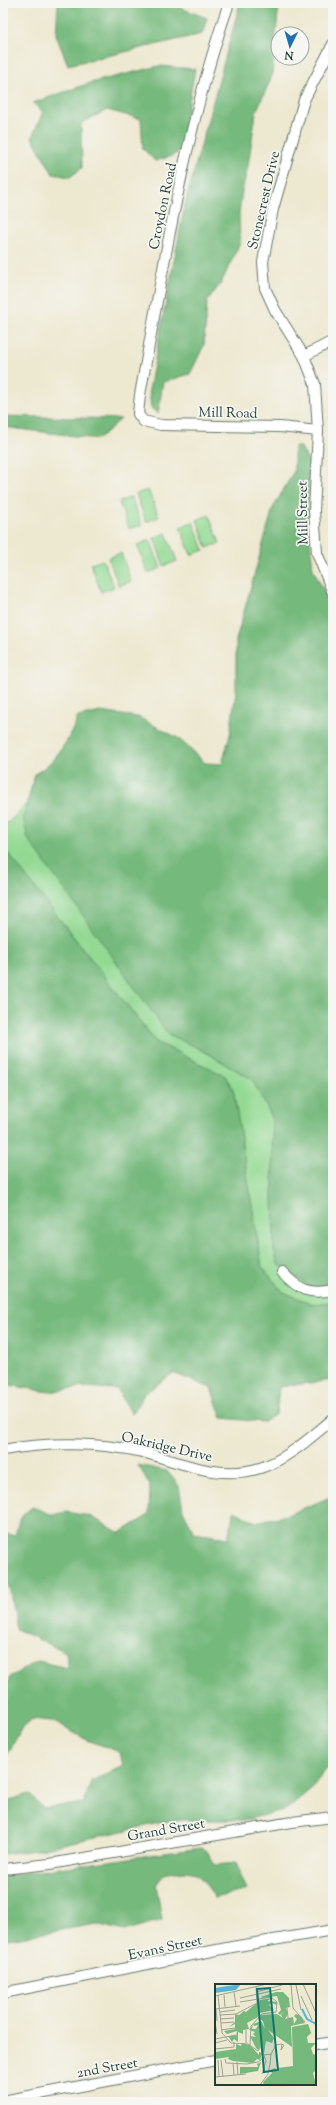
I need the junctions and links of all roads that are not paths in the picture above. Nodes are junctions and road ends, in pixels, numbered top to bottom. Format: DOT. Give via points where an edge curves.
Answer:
graph roads {
  1 [pos="229,3"];
  2 [pos="333,44"];
  3 [pos="333,341"];
  4 [pos="304,356"];
  5 [pos="140,418"];
  6 [pos="318,430"];
  7 [pos="333,593"];
  8 [pos="282,1272"];
  9 [pos="333,1290"];
  10 [pos="333,1419"];
  11 [pos="3,1450"];
  12 [pos="333,1817"];
  13 [pos="3,1869"];
  14 [pos="333,1930"];
  15 [pos="3,1993"];
  16 [pos="333,2042"];
  17 [pos="316,2045"];
  18 [pos="215,2060"];
  19 [pos="3,2100"];
  1 -- 5 [label="street, Croydon Road" via="204,80 178,187 140,395"];
  2 -- 4 [label="street, Stonecrest Drive" via="304,100 273,209 263,262 265,288 275,310"];
  3 -- 4 [label="street"];
  4 -- 6 [label="street, Stonecrest Drive" via="315,384"];
  5 -- 6 [label="street, Mill Road" via="161,425"];
  6 -- 7 [label="street, Mill Street" via="314,511 317,553"];
  8 -- 9 [label="street" via="302,1289 311,1292"];
  10 -- 11 [label="street, Oakridge Drive" via="288,1454 260,1468 246,1470 210,1472 141,1452 105,1447 44,1446"];
  12 -- 13 [label="street, Grand Street" via="50,1864"];
  14 -- 15 [label="street, Evans Street" via="232,1947"];
  16 -- 17 [label="street"];
  18 -- 19 [label="street, 2nd Street"];
}
